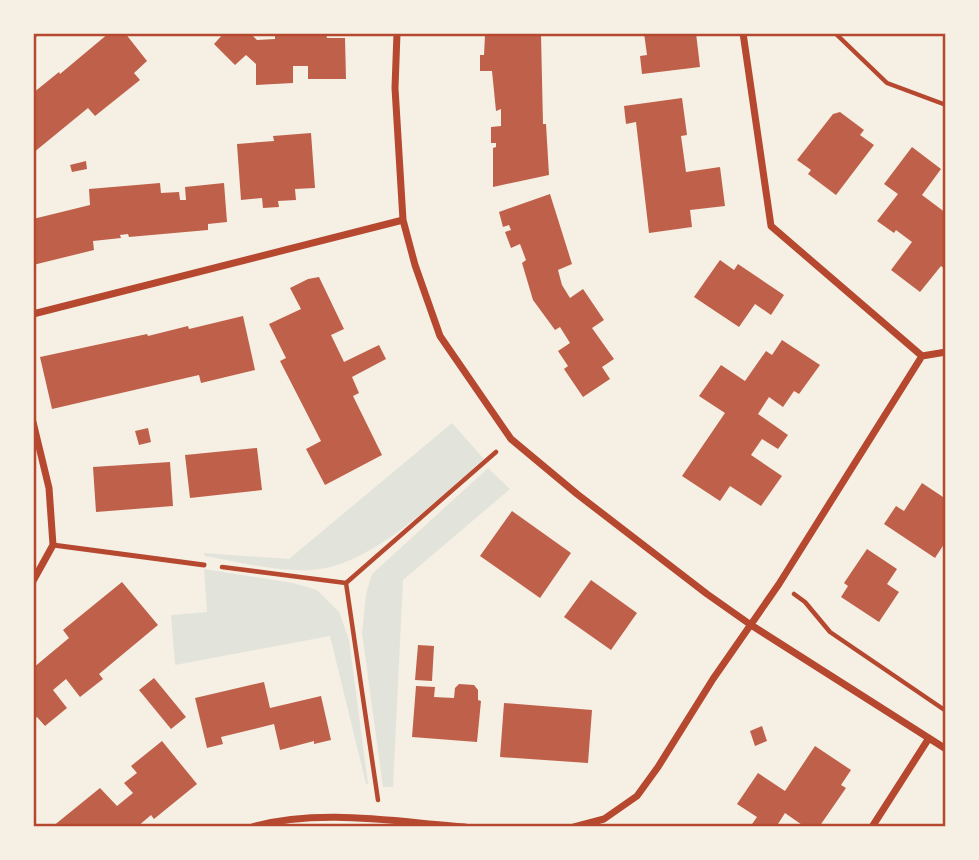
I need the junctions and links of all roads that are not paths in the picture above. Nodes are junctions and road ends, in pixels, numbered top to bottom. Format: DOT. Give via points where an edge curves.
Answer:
graph roads {
  1 [pos="397,33"];
  2 [pos="743,33"];
  3 [pos="403,220"];
  4 [pos="33,314"];
  5 [pos="946,352"];
  6 [pos="922,356"];
  7 [pos="33,422"];
  8 [pos="53,545"];
  9 [pos="204,565"];
  10 [pos="33,581"];
  11 [pos="751,625"];
  12 [pos="929,738"];
  13 [pos="946,749"];
  14 [pos="252,827"];
  15 [pos="466,827"];
  16 [pos="574,827"];
  17 [pos="872,827"];
  1 -- 3 [label="street" via="395,88"];
  2 -- 6 [label="street" via="771,226"];
  3 -- 4 [label="street"];
  3 -- 11 [label="street" via="440,336 511,439"];
  5 -- 6 [label="street"];
  6 -- 11 [label="street"];
  7 -- 8 [label="street" via="49,488"];
  8 -- 9 [label="lane"];
  8 -- 10 [label="street"];
  11 -- 12 [label="street"];
  11 -- 16 [label="street" via="637,796 604,819"];
  12 -- 13 [label="street"];
  12 -- 17 [label="street"];
  14 -- 15 [label="street" via="281,820 341,818"];
}
